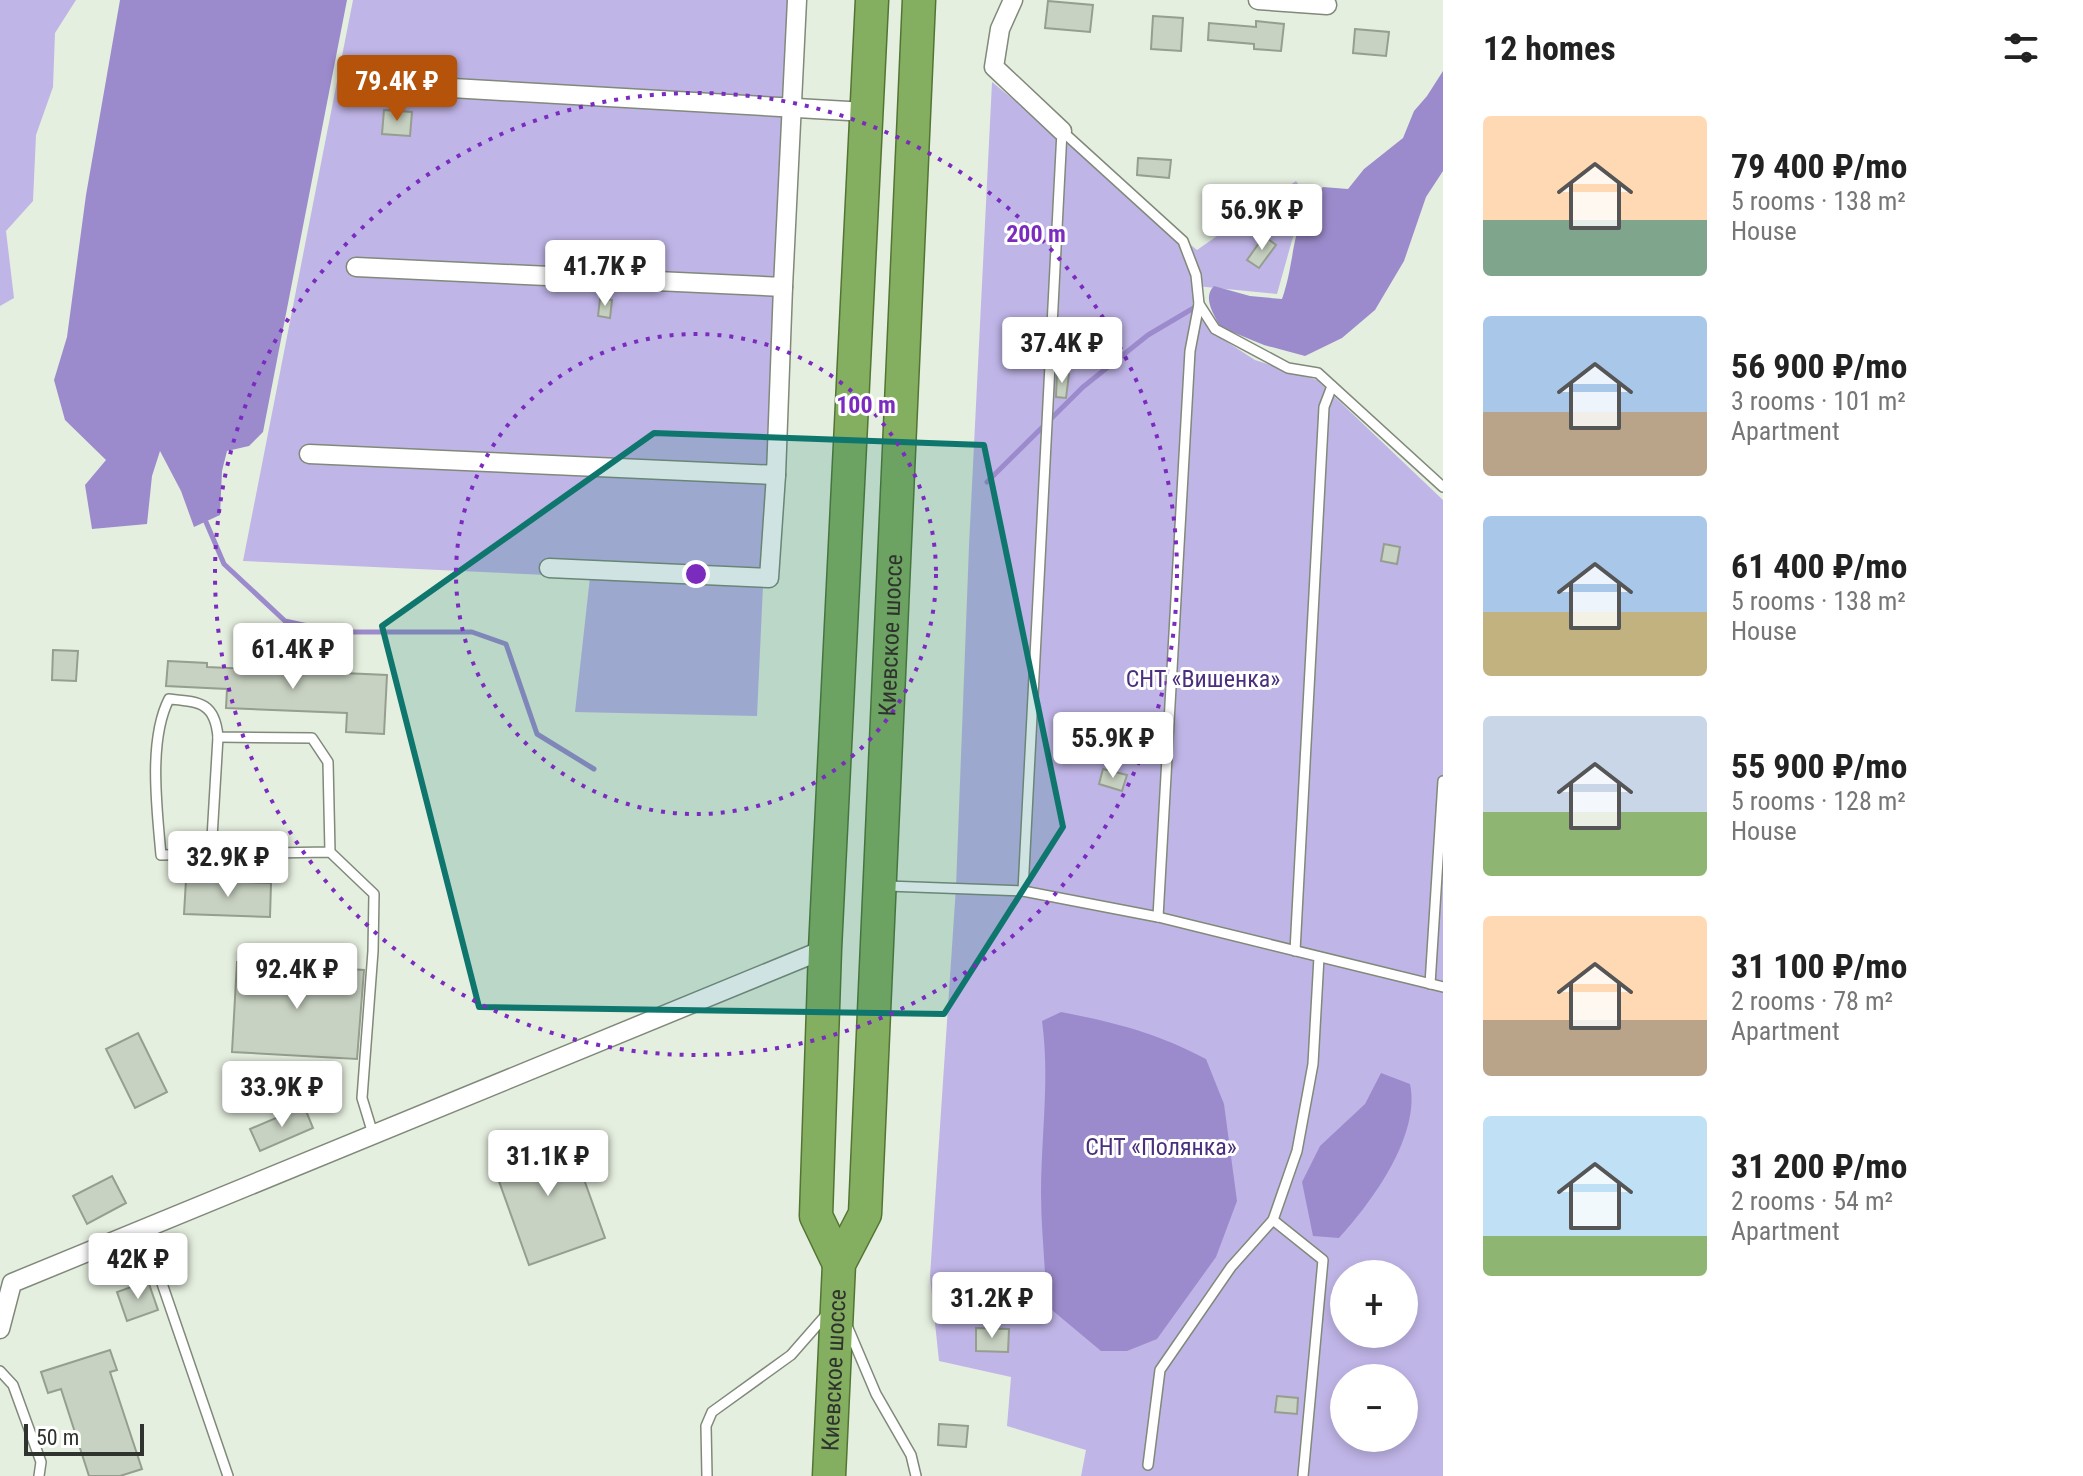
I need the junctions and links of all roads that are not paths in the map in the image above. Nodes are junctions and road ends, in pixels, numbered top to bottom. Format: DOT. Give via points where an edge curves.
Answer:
graph roads {
  1 [pos="797,0"];
  2 [pos="872,0"];
  3 [pos="919,0"];
  4 [pos="1013,0"];
  5 [pos="1258,0"];
  6 [pos="1327,5"];
  7 [pos="383,84"];
  8 [pos="793,108"];
  9 [pos="866,112"];
  10 [pos="1062,131"];
  11 [pos="356,267"];
  12 [pos="783,287"];
  13 [pos="1199,304"];
  14 [pos="1332,386"];
  15 [pos="309,454"];
  16 [pos="776,475"];
  17 [pos="1443,487"];
  18 [pos="549,568"];
  19 [pos="218,737"];
  20 [pos="1443,781"];
  21 [pos="330,852"];
  22 [pos="211,855"];
  23 [pos="879,886"];
  24 [pos="1023,891"];
  25 [pos="1158,917"];
  26 [pos="825,949"];
  27 [pos="1295,951"];
  28 [pos="1319,957"];
  29 [pos="1430,984"];
  30 [pos="1443,987"];
  31 [pos="373,1134"];
  32 [pos="1273,1220"];
  33 [pos="143,1228"];
  34 [pos="839,1264"];
  35 [pos="837,1303"];
  36 [pos="0,1329"];
  37 [pos="0,1371"];
  38 [pos="1148,1465"];
  39 [pos="39,1476"];
  40 [pos="228,1476"];
  41 [pos="707,1476"];
  42 [pos="829,1476"];
  43 [pos="916,1476"];
  44 [pos="1303,1476"];
  1 -- 8 [label="street"];
  2 -- 9 [label="highway, Киевское шоссе"];
  3 -- 23 [label="highway, Киевское шоссе"];
  4 -- 10 [label="street" via="1000,29 994,67"];
  5 -- 6 [label="street"];
  7 -- 8 [label="street"];
  8 -- 9 [label="street"];
  8 -- 12 [label="street"];
  9 -- 26 [label="highway, Киевское шоссе"];
  10 -- 13 [label="lane" via="1183,241 1196,275"];
  10 -- 24 [label="lane"];
  11 -- 12 [label="street"];
  12 -- 16 [label="street"];
  13 -- 14 [label="lane" via="1215,329 1288,368 1318,373"];
  13 -- 25 [label="lane" via="1190,351"];
  14 -- 17 [label="lane"];
  14 -- 27 [label="lane" via="1324,407"];
  15 -- 16 [label="street"];
  16 -- 18 [label="street" via="769,578"];
  19 -- 21 [label="lane" via="312,738 328,762"];
  19 -- 22 [label="lane"];
  19 -- 22 [label="lane" via="208,708 169,699 156,758 161,855"];
  20 -- 29 [label="lane"];
  21 -- 22 [label="lane"];
  21 -- 31 [label="lane" via="374,894 362,1098"];
  23 -- 24 [label="lane"];
  23 -- 34 [label="highway, Киевское шоссе" via="865,1214"];
  24 -- 25 [label="lane"];
  25 -- 27 [label="lane"];
  26 -- 31 [label="street"];
  26 -- 34 [label="highway, Киевское шоссе" via="816,1216"];
  27 -- 28 [label="lane"];
  28 -- 29 [label="lane"];
  28 -- 32 [label="lane" via="1313,1064 1297,1151"];
  29 -- 30 [label="lane"];
  31 -- 33 [label="street"];
  32 -- 38 [label="lane" via="1231,1267 1160,1370"];
  32 -- 44 [label="lane" via="1323,1260"];
  33 -- 36 [label="street" via="12,1283"];
  33 -- 40 [label="lane"];
  34 -- 35 [label="highway, Киевское шоссе"];
  35 -- 41 [label="lane" via="791,1355 712,1412 706,1426"];
  35 -- 42 [label="highway, Киевское шоссе"];
  35 -- 43 [label="lane" via="876,1394 911,1455"];
  37 -- 39 [label="lane" via="13,1385 41,1462"];
}
